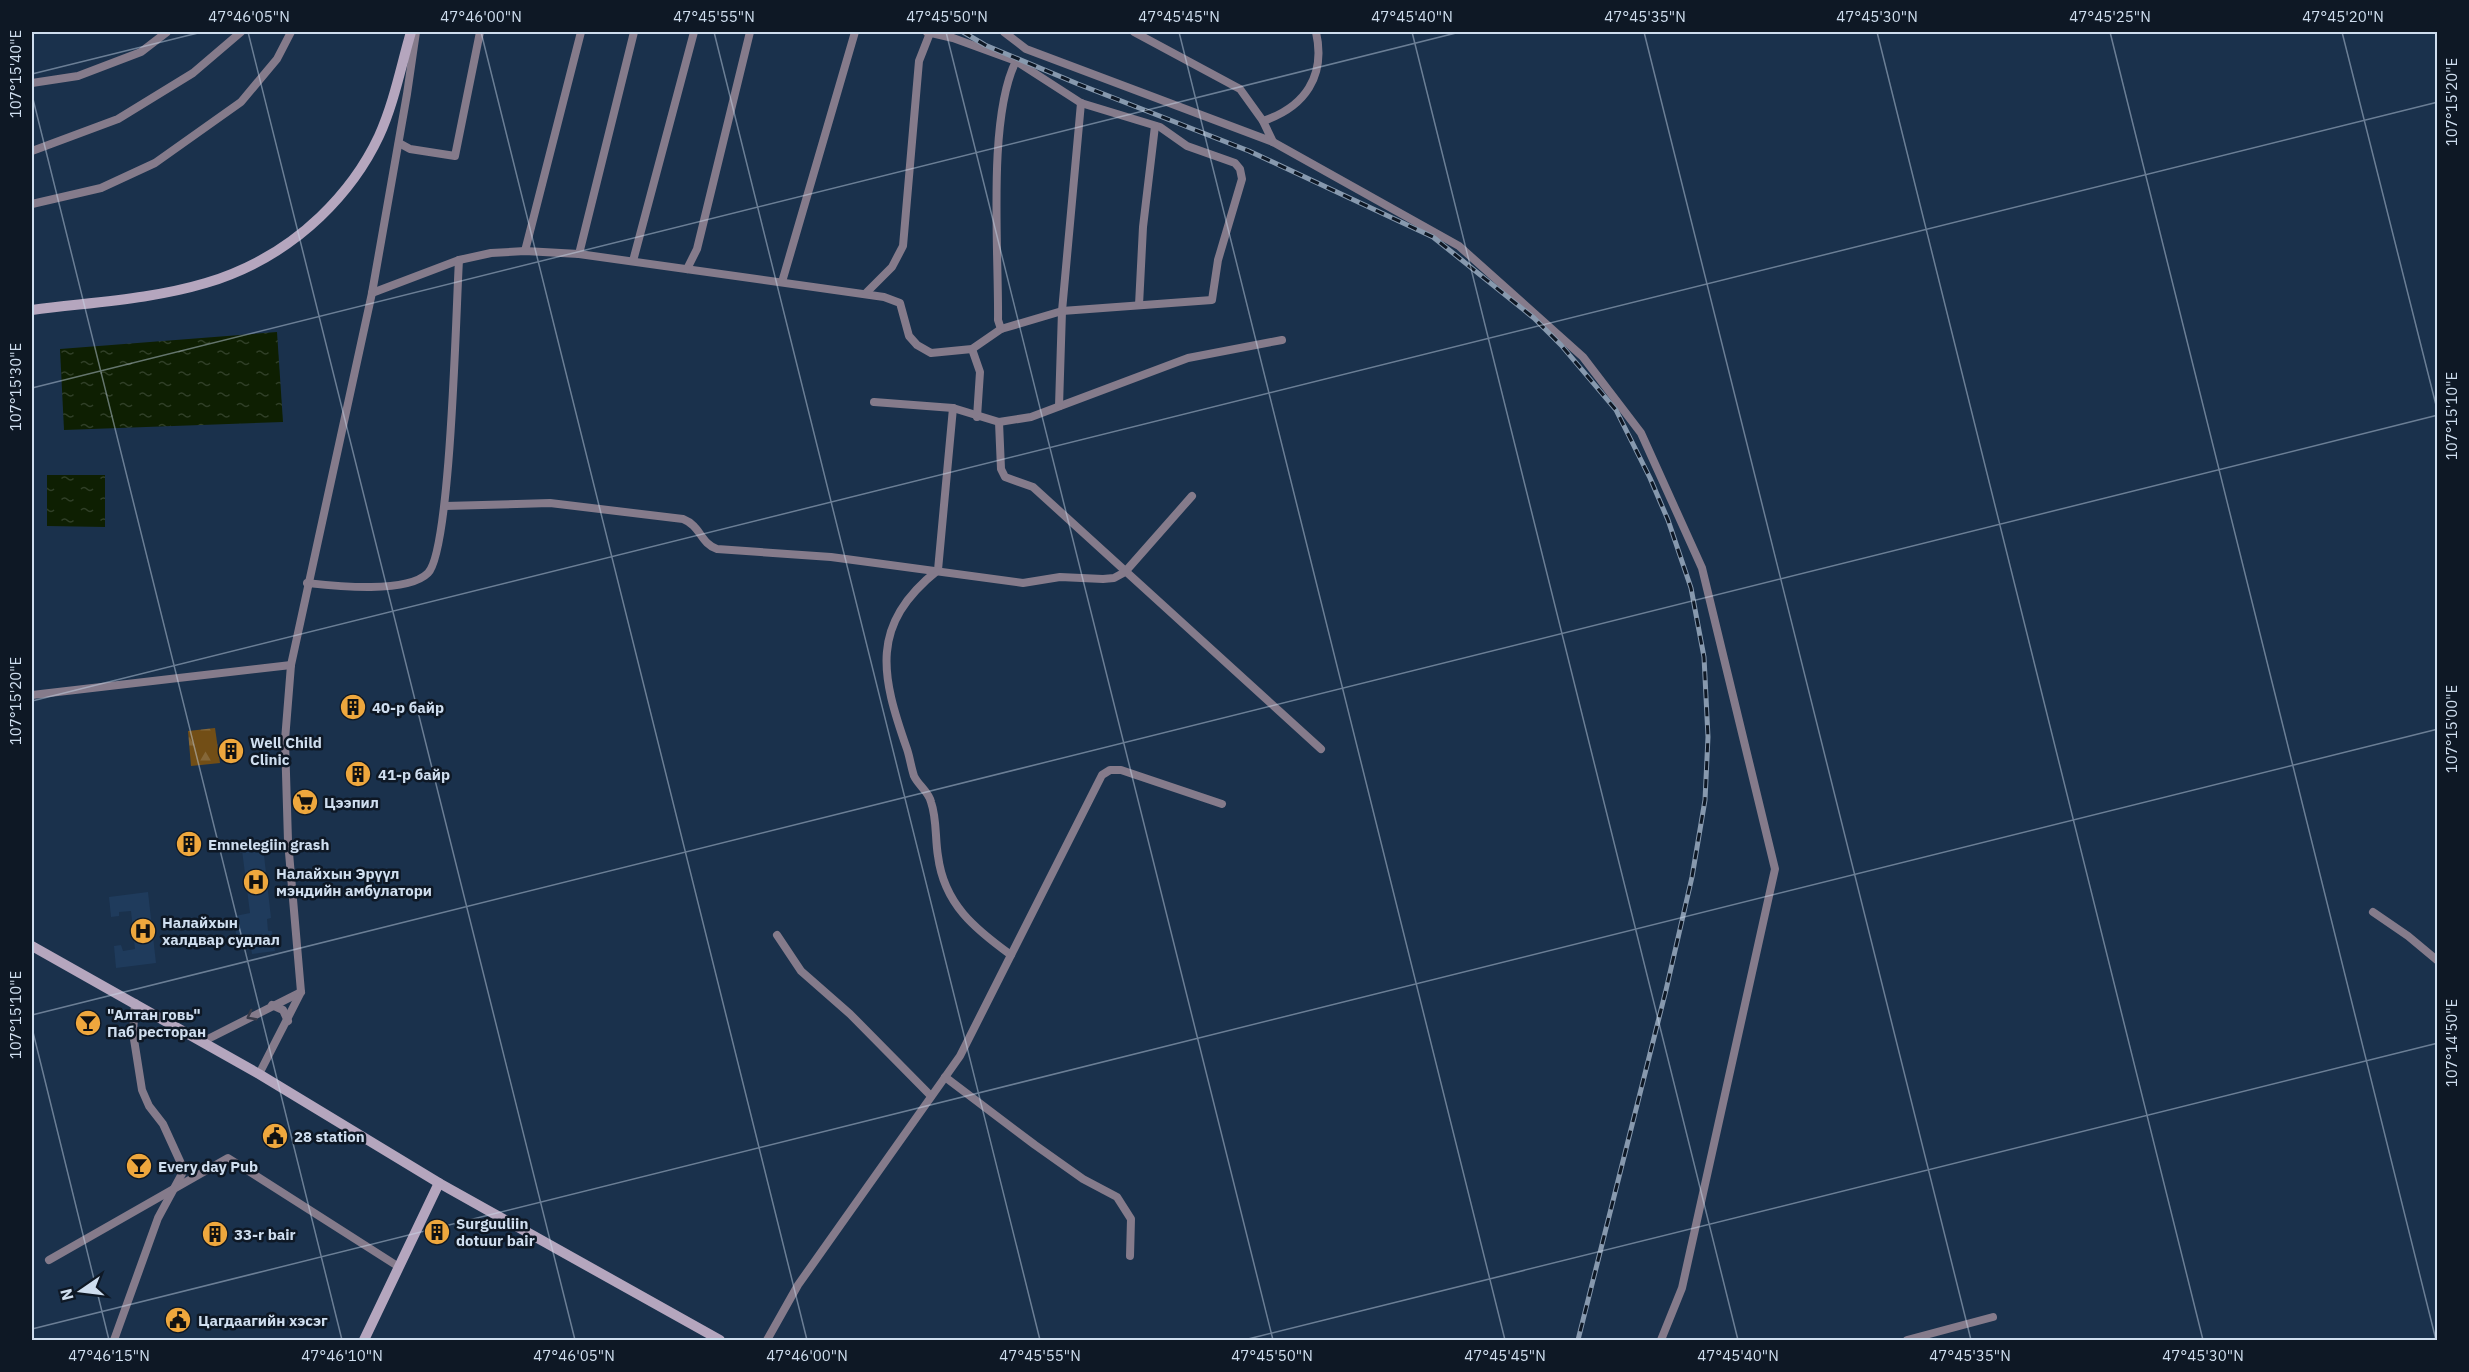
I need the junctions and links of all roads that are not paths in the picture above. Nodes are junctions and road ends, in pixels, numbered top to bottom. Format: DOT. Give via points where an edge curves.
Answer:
graph roads {
  1 [pos="167,32"];
  2 [pos="241,32"];
  3 [pos="291,32"];
  4 [pos="411,32"];
  5 [pos="416,32"];
  6 [pos="480,32"];
  7 [pos="581,32"];
  8 [pos="634,32"];
  9 [pos="694,32"];
  10 [pos="750,32"];
  11 [pos="855,32"];
  12 [pos="929,32"];
  13 [pos="1004,32"];
  14 [pos="1134,32"];
  15 [pos="1316,32"];
  16 [pos="1016,61"];
  17 [pos="32,83"];
  18 [pos="1081,103"];
  19 [pos="1263,120"];
  20 [pos="1155,126"];
  21 [pos="1273,142"];
  22 [pos="399,143"];
  23 [pos="32,151"];
  24 [pos="32,204"];
  25 [pos="525,250"];
  26 [pos="579,254"];
  27 [pos="459,260"];
  28 [pos="633,261"];
  29 [pos="687,269"];
  30 [pos="783,282"];
  31 [pos="372,292"];
  32 [pos="866,293"];
  33 [pos="1139,305"];
  34 [pos="32,310"];
  35 [pos="1062,311"];
  36 [pos="1001,329"];
  37 [pos="1282,340"];
  38 [pos="972,349"];
  39 [pos="874,402"];
  40 [pos="1059,406"];
  41 [pos="952,408"];
  42 [pos="977,417"];
  43 [pos="999,422"];
  44 [pos="1192,496"];
  45 [pos="445,506"];
  46 [pos="938,570"];
  47 [pos="1125,572"];
  48 [pos="308,583"];
  49 [pos="291,665"];
  50 [pos="32,695"];
  51 [pos="1321,749"];
  52 [pos="1222,804"];
  53 [pos="2373,912"];
  54 [pos="777,935"];
  55 [pos="32,946"];
  56 [pos="1011,955"];
  57 [pos="2438,961"];
  58 [pos="301,992"];
  59 [pos="135,1003"];
  60 [pos="271,1005"];
  61 [pos="288,1022"];
  62 [pos="202,1042"];
  63 [pos="260,1074"];
  64 [pos="945,1077"];
  65 [pos="931,1096"];
  66 [pos="439,1183"];
  67 [pos="177,1185"];
  68 [pos="1130,1256"];
  69 [pos="49,1260"];
  70 [pos="399,1267"];
  71 [pos="1993,1317"];
  72 [pos="114,1341"];
  73 [pos="364,1341"];
  74 [pos="720,1341"];
  75 [pos="767,1341"];
  76 [pos="1661,1341"];
  77 [pos="1907,1341"];
  1 -- 17 [label="street" via="141,52 78,76"];
  2 -- 23 [label="street" via="193,73 118,120"];
  3 -- 24 [label="street" via="277,59 241,102 155,163 101,188"];
  4 -- 34 [label="street" via="379,137 357,175 301,235 231,276 187,289"];
  5 -- 22 [label="street"];
  6 -- 22 [label="street" via="455,156 411,149"];
  7 -- 25 [label="street"];
  8 -- 26 [label="street"];
  9 -- 28 [label="street"];
  10 -- 29 [label="street" via="697,249"];
  11 -- 30 [label="street"];
  12 -- 16 [label="street"];
  12 -- 32 [label="street" via="919,61 903,246 892,267"];
  13 -- 21 [label="street" via="1026,49"];
  14 -- 19 [label="street" via="1240,89"];
  15 -- 19 [label="street" via="1318,67 1304,96 1284,114"];
  16 -- 18 [label="street"];
  16 -- 36 [label="street" via="1002,110 999,160"];
  18 -- 20 [label="street"];
  18 -- 35 [label="street"];
  19 -- 21 [label="street"];
  20 -- 33 [label="street"];
  20 -- 33 [label="street" via="1187,146 1235,163 1242,179 1218,260 1212,300"];
  21 -- 76 [label="street" via="1459,246 1583,357 1641,433 1702,568 1775,869 1682,1288"];
  22 -- 31 [label="street"];
  25 -- 26 [label="street"];
  25 -- 27 [label="street"];
  26 -- 28 [label="street"];
  27 -- 31 [label="street"];
  27 -- 45 [label="street"];
  28 -- 29 [label="street"];
  29 -- 30 [label="street"];
  30 -- 32 [label="street"];
  31 -- 48 [label="street"];
  32 -- 38 [label="street" via="900,303 909,336 931,353"];
  33 -- 35 [label="street"];
  35 -- 36 [label="street"];
  35 -- 40 [label="street"];
  36 -- 38 [label="street"];
  37 -- 40 [label="street" via="1188,358"];
  38 -- 42 [label="street" via="980,372"];
  39 -- 41 [label="street"];
  40 -- 43 [label="street" via="1031,417"];
  41 -- 42 [label="street"];
  41 -- 46 [label="street"];
  42 -- 43 [label="street"];
  43 -- 47 [label="street" via="1000,469 1005,477 1033,487"];
  44 -- 47 [label="street"];
  45 -- 46 [label="street" via="550,502 683,519 693,523 709,547 717,549"];
  45 -- 48 [label="street" via="433,567 426,575 358,589"];
  46 -- 47 [label="street" via="1023,583 1060,577 1114,578"];
  46 -- 56 [label="street" via="904,602 889,634 885,672 915,777 931,801 938,859 951,898 973,927"];
  47 -- 51 [label="street"];
  48 -- 49 [label="street"];
  49 -- 50 [label="street"];
  49 -- 58 [label="street" via="285,740"];
  52 -- 56 [label="street" via="1121,770 1110,770 1102,776"];
  53 -- 57 [label="street"];
  54 -- 65 [label="street" via="801,971"];
  55 -- 59 [label="street"];
  56 -- 64 [label="street" via="960,1056"];
  58 -- 60 [label="street"];
  58 -- 61 [label="street"];
  59 -- 62 [label="street"];
  59 -- 67 [label="street" via="133,1032 142,1090 184,1170"];
  60 -- 61 [label="street" via="283,1010"];
  60 -- 62 [label="street, one-way"];
  61 -- 63 [label="street"];
  62 -- 63 [label="street"];
  63 -- 66 [label="street"];
  64 -- 65 [label="street"];
  64 -- 68 [label="street" via="1083,1179 1118,1197 1131,1219"];
  65 -- 75 [label="street" via="798,1285"];
  66 -- 70 [label="street"];
  66 -- 74 [label="street"];
  67 -- 69 [label="street"];
  67 -- 70 [label="street" via="228,1158"];
  67 -- 72 [label="street" via="158,1218"];
  70 -- 73 [label="street"];
  71 -- 77 [label="street"];
}
